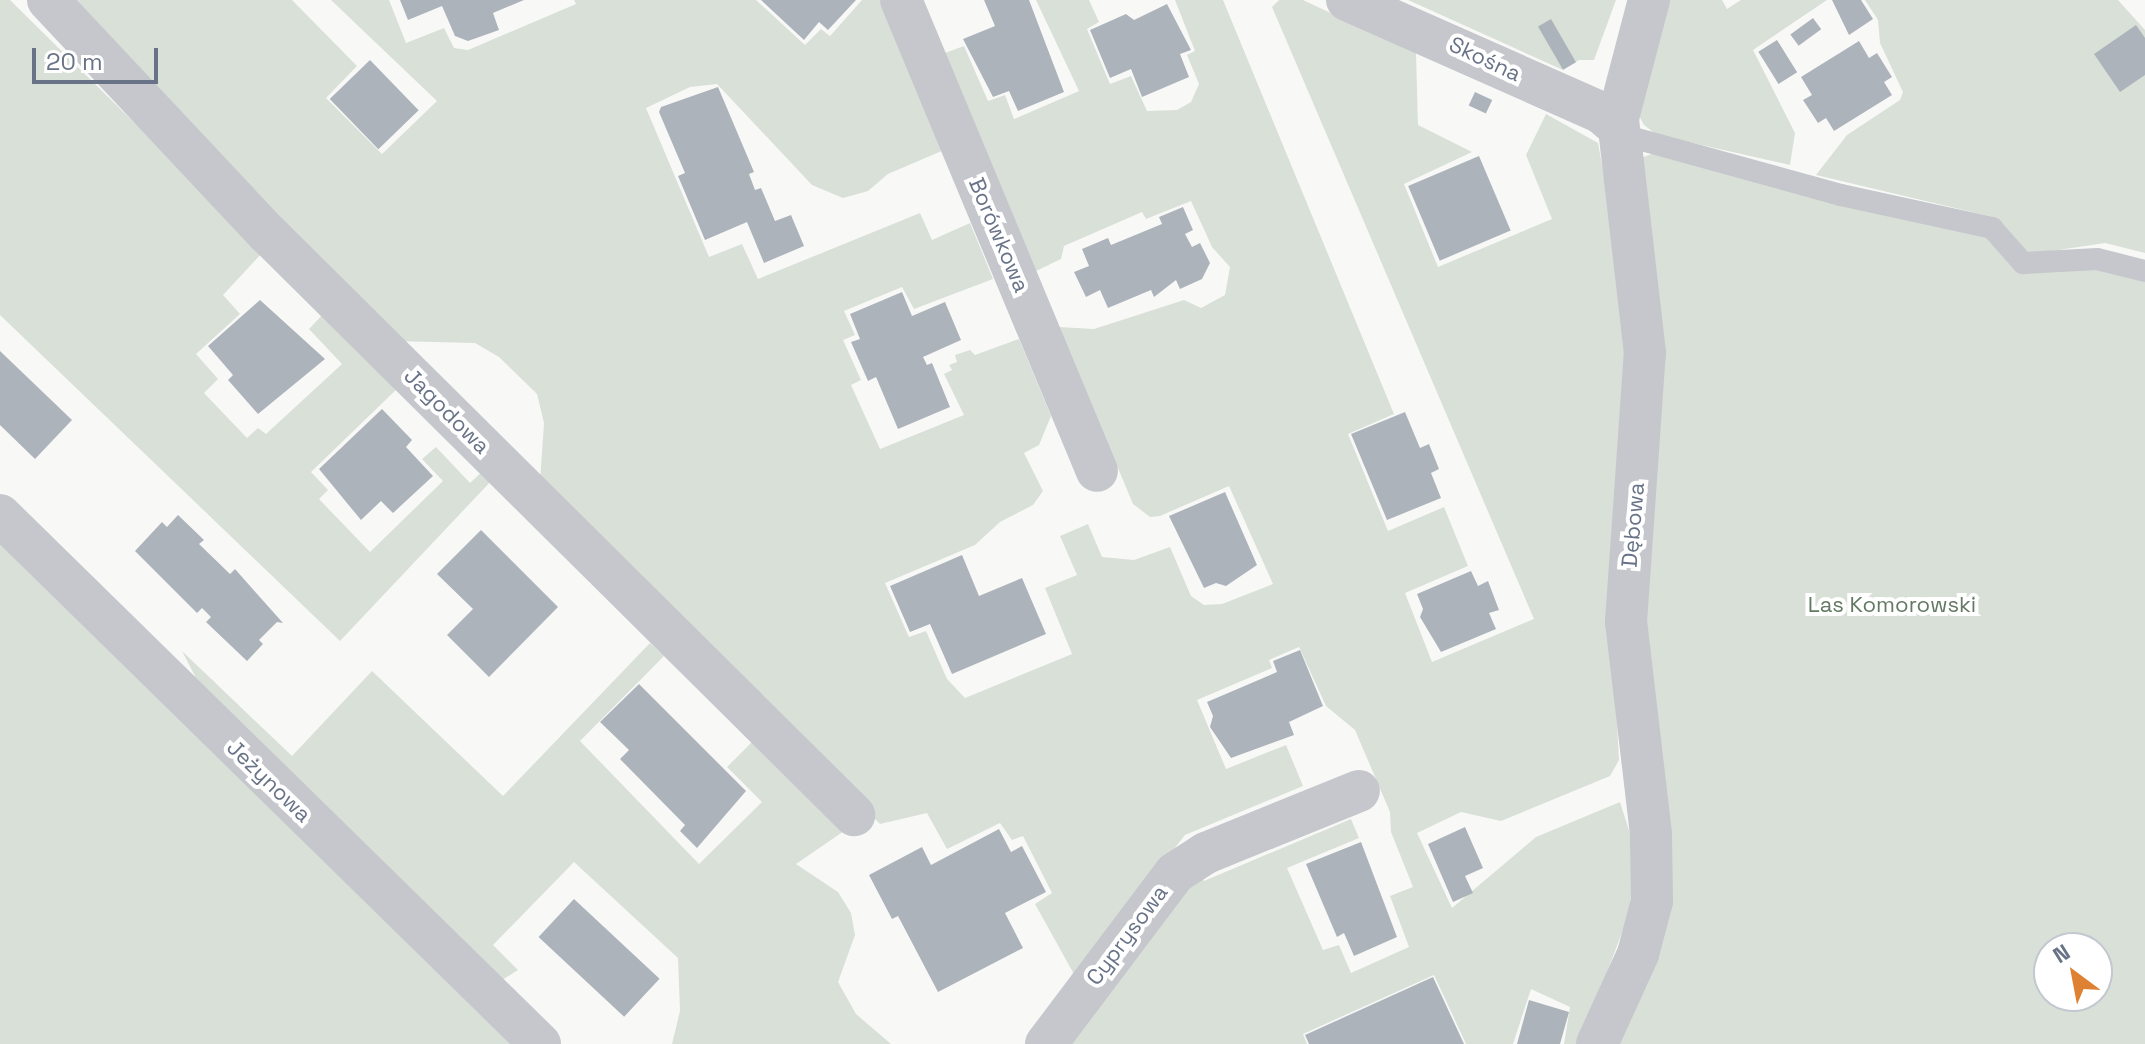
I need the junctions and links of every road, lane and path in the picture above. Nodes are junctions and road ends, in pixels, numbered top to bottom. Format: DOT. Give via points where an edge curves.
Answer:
graph roads {
  1 [pos="48,0"];
  2 [pos="901,0"];
  3 [pos="1347,0"];
  4 [pos="1649,0"];
  5 [pos="1618,127"];
  6 [pos="2145,271"];
  7 [pos="1097,471"];
  8 [pos="0,515"];
  9 [pos="1359,791"];
  10 [pos="854,815"];
  11 [pos="540,1044"];
  12 [pos="1046,1044"];
  13 [pos="1597,1044"];
  1 -- 10 [label="street, Jagodowa" via="267,233"];
  2 -- 7 [label="street, Borówkowa"];
  3 -- 5 [label="street, Skośna" via="1600,112"];
  4 -- 5 [label="street, Dębowa"];
  5 -- 6 [label="lane" via="1634,138 1841,195 1992,228 2023,263 2097,259"];
  5 -- 13 [label="street, Dębowa" via="1645,353 1626,622 1653,887 1638,954"];
  8 -- 11 [label="street, Jeżynowa"];
  9 -- 12 [label="street, Cyprysowa" via="1206,853 1175,873"];
}
